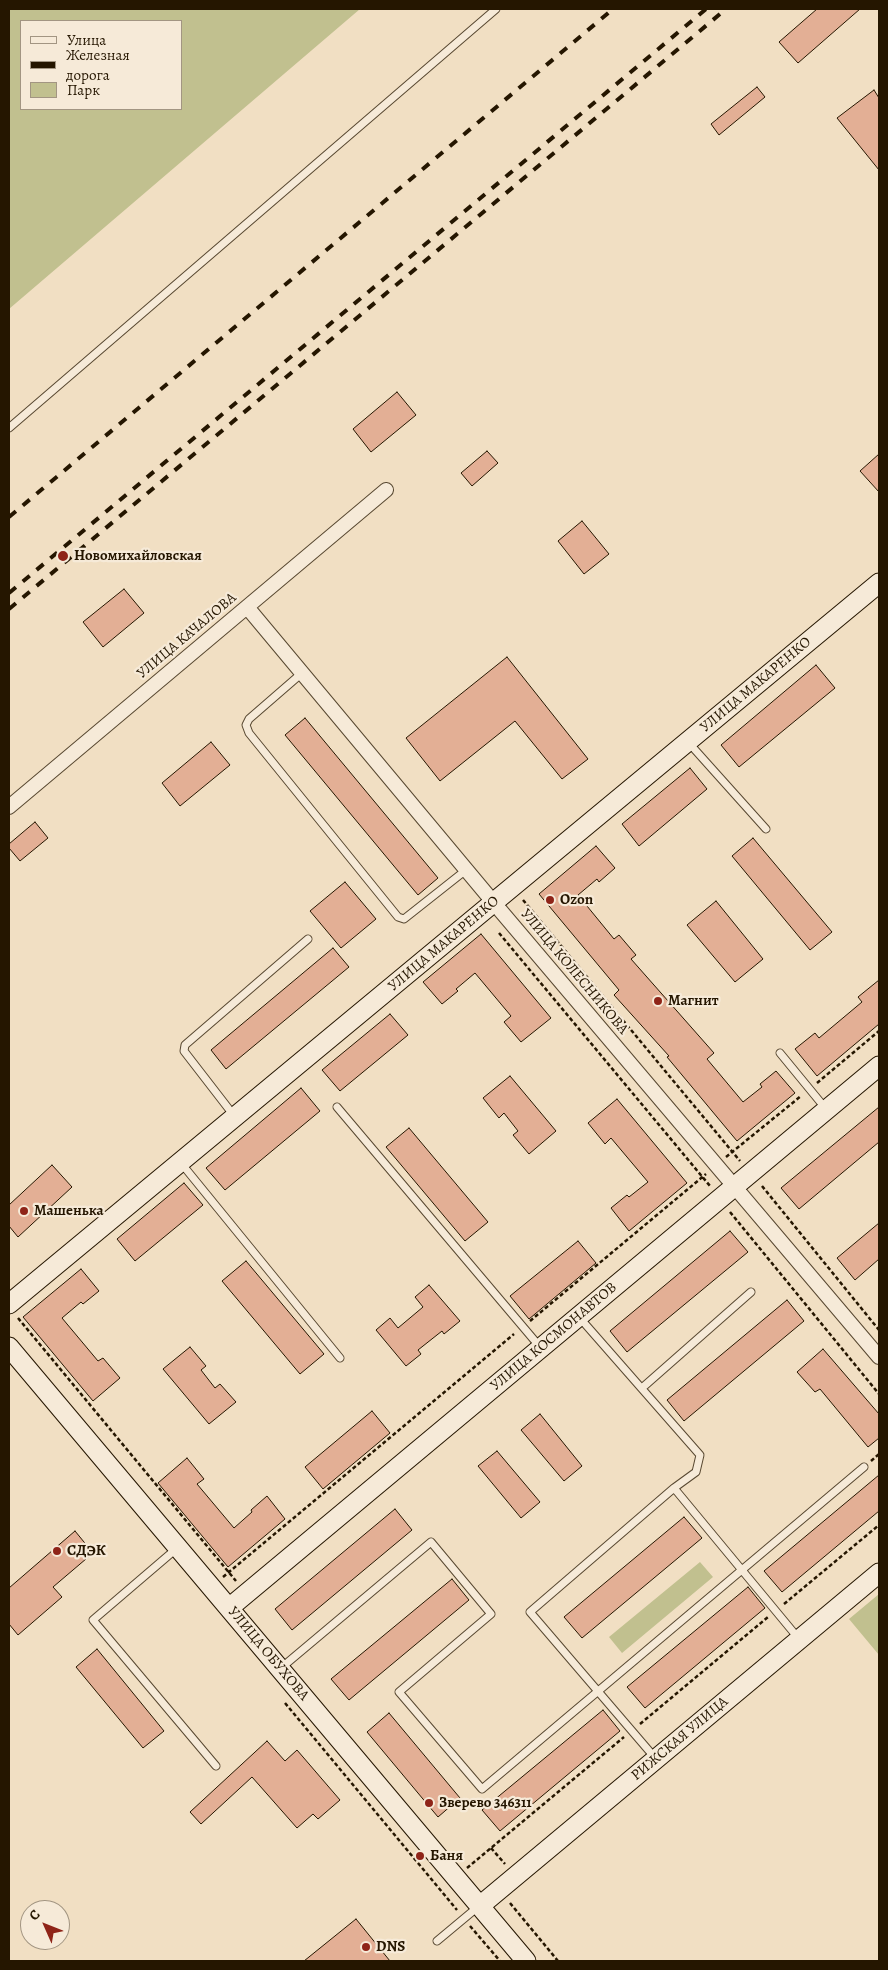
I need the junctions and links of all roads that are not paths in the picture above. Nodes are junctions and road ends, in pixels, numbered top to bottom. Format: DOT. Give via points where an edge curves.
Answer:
graph roads {
  1 [pos="496,9"];
  2 [pos="9,428"];
  3 [pos="386,490"];
  4 [pos="879,583"];
  5 [pos="247,607"];
  6 [pos="302,673"];
  7 [pos="688,742"];
  8 [pos="9,807"];
  9 [pos="766,829"];
  10 [pos="466,870"];
  11 [pos="488,908"];
  12 [pos="308,939"];
  13 [pos="780,1053"];
  14 [pos="879,1066"];
  15 [pos="336,1107"];
  16 [pos="827,1110"];
  17 [pos="235,1117"];
  18 [pos="180,1162"];
  19 [pos="728,1193"];
  20 [pos="751,1292"];
  21 [pos="12,1310"];
  22 [pos="579,1316"];
  23 [pos="9,1347"];
  24 [pos="541,1348"];
  25 [pos="879,1357"];
  26 [pos="340,1358"];
  27 [pos="642,1388"];
  28 [pos="864,1467"];
  29 [pos="674,1488"];
  30 [pos="179,1547"];
  31 [pos="741,1570"];
  32 [pos="879,1574"];
  33 [pos="229,1608"];
  34 [pos="800,1640"];
  35 [pos="280,1669"];
  36 [pos="598,1689"];
  37 [pos="656,1759"];
  38 [pos="216,1766"];
  39 [pos="481,1905"];
  40 [pos="437,1941"];
  41 [pos="526,1961"];
  1 -- 2 [label="lane"];
  3 -- 5 [label="street, УЛИЦА КАЧАЛОВА"];
  4 -- 7 [label="main road, УЛИЦА МАКАРЕНКО"];
  5 -- 6 [label="street, УЛИЦА КОЛЕСНИКОВА"];
  5 -- 8 [label="street, УЛИЦА КАЧАЛОВА"];
  6 -- 10 [label="street, УЛИЦА КОЛЕСНИКОВА"];
  6 -- 10 [label="lane" via="249,719 246,725 249,733 398,917 404,919"];
  7 -- 9 [label="lane"];
  7 -- 11 [label="main road, УЛИЦА МАКАРЕНКО"];
  10 -- 11 [label="street, УЛИЦА КОЛЕСНИКОВА"];
  11 -- 17 [label="main road, УЛИЦА МАКАРЕНКО"];
  11 -- 19 [label="street, УЛИЦА КОЛЕСНИКОВА" via="717,1165"];
  12 -- 17 [label="lane" via="185,1046 184,1051"];
  13 -- 16 [label="lane"];
  14 -- 16 [label="main road, УЛИЦА КОСМОНАВТОВ"];
  15 -- 24 [label="lane"];
  16 -- 19 [label="main road, УЛИЦА КОСМОНАВТОВ"];
  17 -- 18 [label="main road, УЛИЦА МАКАРЕНКО"];
  18 -- 21 [label="main road, УЛИЦА МАКАРЕНКО"];
  18 -- 26 [label="lane"];
  19 -- 22 [label="main road, УЛИЦА КОСМОНАВТОВ"];
  19 -- 25 [label="street, УЛИЦА КОЛЕСНИКОВА"];
  20 -- 27 [label="lane"];
  22 -- 24 [label="main road, УЛИЦА КОСМОНАВТОВ"];
  22 -- 27 [label="lane"];
  23 -- 30 [label="main road, УЛИЦА ОБУХОВА"];
  24 -- 33 [label="main road, УЛИЦА КОСМОНАВТОВ"];
  27 -- 29 [label="lane" via="700,1455 696,1472"];
  28 -- 31 [label="lane"];
  29 -- 31 [label="lane"];
  29 -- 36 [label="lane" via="530,1612"];
  30 -- 33 [label="main road, УЛИЦА ОБУХОВА"];
  30 -- 38 [label="lane" via="93,1620"];
  31 -- 34 [label="lane"];
  31 -- 36 [label="lane"];
  32 -- 34 [label="main road, РИЖСКАЯ УЛИЦА"];
  33 -- 35 [label="main road, УЛИЦА ОБУХОВА"];
  34 -- 37 [label="main road, РИЖСКАЯ УЛИЦА"];
  35 -- 36 [label="lane" via="431,1542 491,1614 399,1692 482,1789"];
  35 -- 39 [label="main road, УЛИЦА ОБУХОВА"];
  36 -- 37 [label="lane"];
  37 -- 39 [label="main road, РИЖСКАЯ УЛИЦА"];
  39 -- 40 [label="lane"];
  39 -- 41 [label="main road, УЛИЦА ОБУХОВА"];
}
